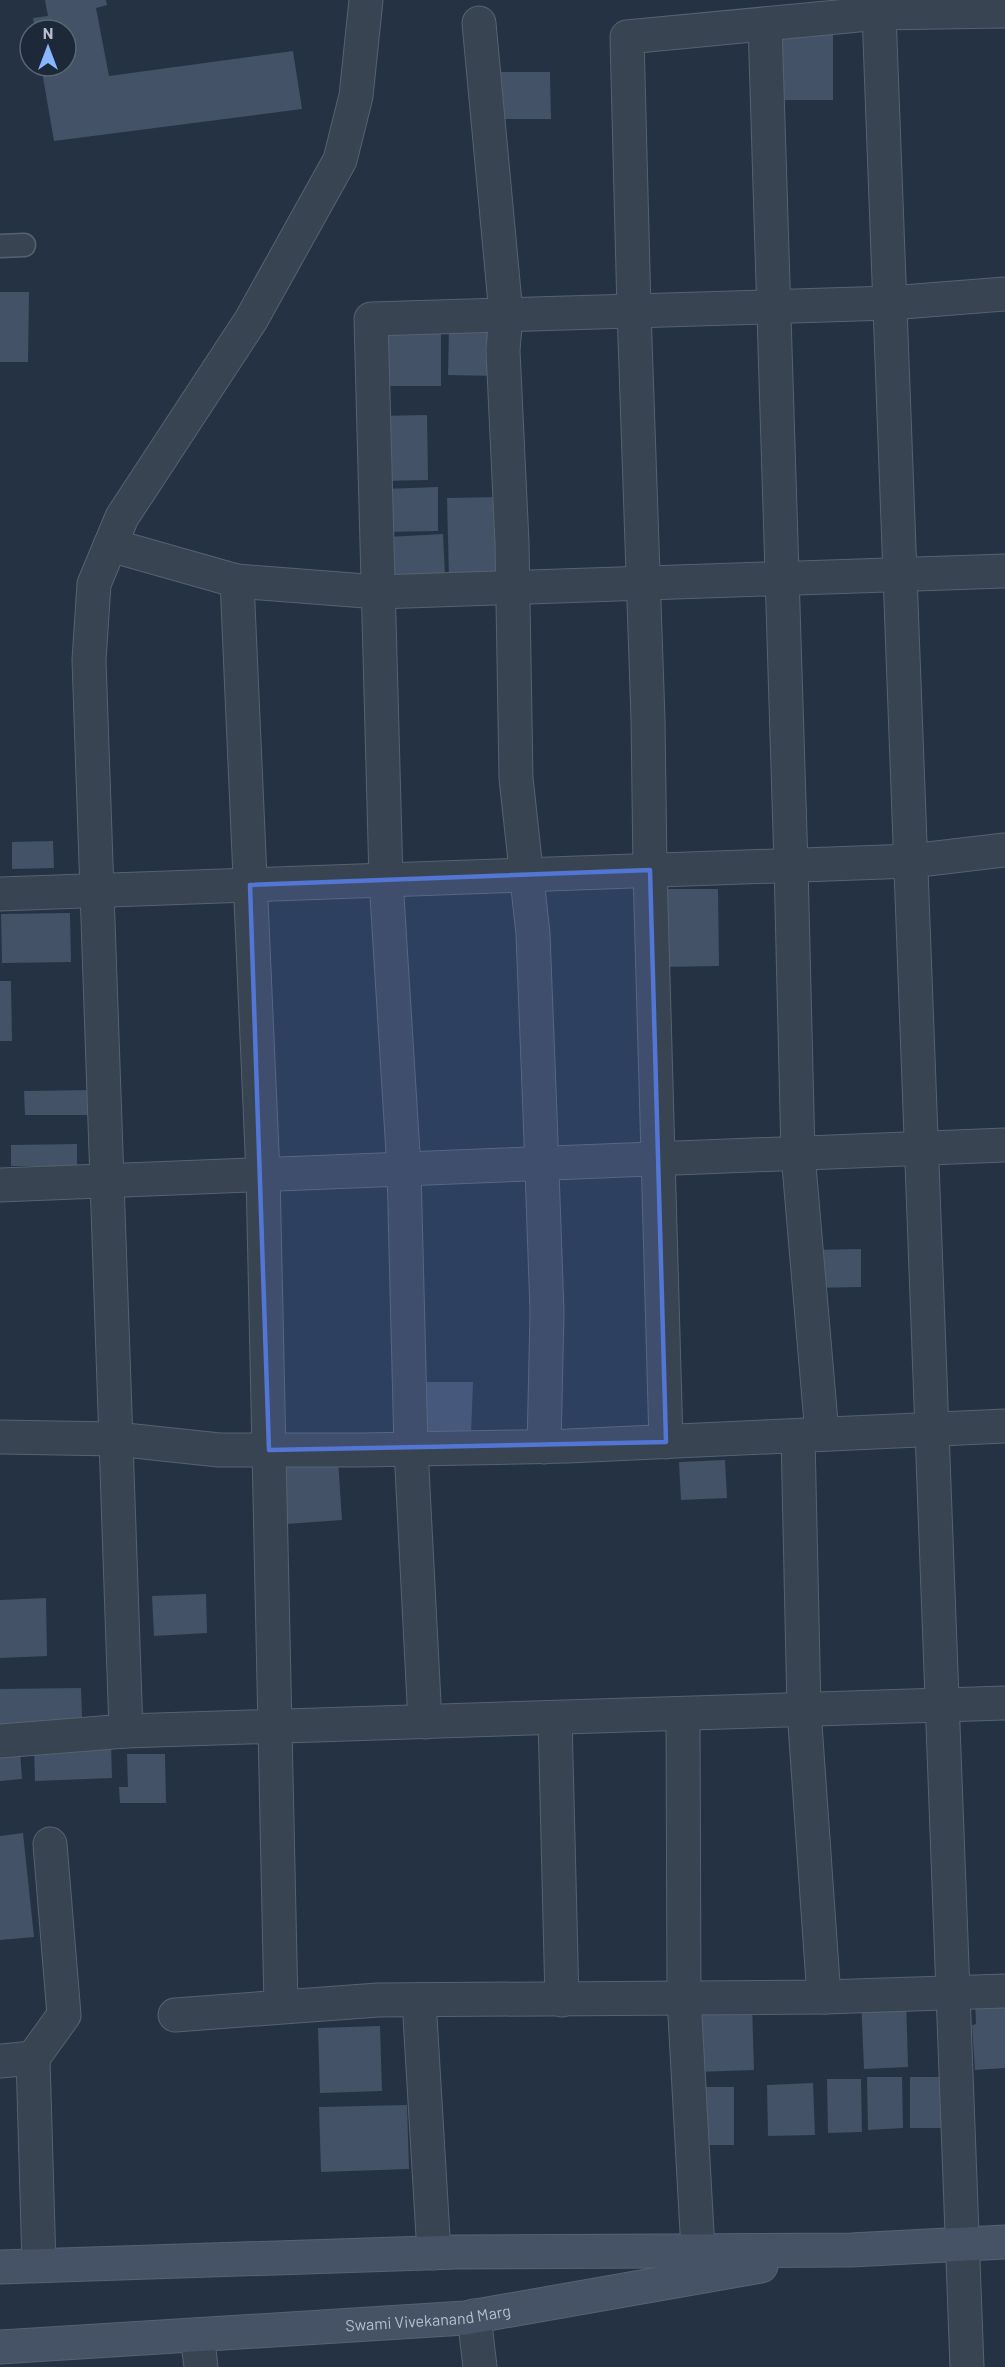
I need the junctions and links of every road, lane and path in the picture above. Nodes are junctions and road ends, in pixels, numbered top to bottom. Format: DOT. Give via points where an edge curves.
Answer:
graph roads {
  1 [pos="366,0"];
  2 [pos="1005,11"];
  3 [pos="879,13"];
  4 [pos="479,23"];
  5 [pos="765,24"];
  6 [pos="24,245"];
  7 [pos="0,246"];
  8 [pos="1005,294"];
  9 [pos="890,303"];
  10 [pos="774,306"];
  11 [pos="634,310"];
  12 [pos="506,314"];
  13 [pos="110,545"];
  14 [pos="1005,571"];
  15 [pos="900,574"];
  16 [pos="782,579"];
  17 [pos="237,581"];
  18 [pos="644,583"];
  19 [pos="513,587"];
  20 [pos="378,592"];
  21 [pos="1005,850"];
  22 [pos="911,861"];
  23 [pos="791,865"];
  24 [pos="650,870"];
  25 [pos="527,875"];
  26 [pos="386,880"];
  27 [pos="250,885"];
  28 [pos="97,891"];
  29 [pos="0,894"];
  30 [pos="1005,1144"];
  31 [pos="922,1148"];
  32 [pos="798,1154"];
  33 [pos="658,1159"];
  34 [pos="542,1164"];
  35 [pos="404,1169"];
  36 [pos="263,1174"];
  37 [pos="107,1179"];
  38 [pos="0,1185"];
  39 [pos="1005,1426"];
  40 [pos="932,1429"];
  41 [pos="810,1435"];
  42 [pos="0,1437"];
  43 [pos="116,1439"];
  44 [pos="666,1442"];
  45 [pos="544,1447"];
  46 [pos="411,1449"];
  47 [pos="269,1450"];
  48 [pos="1005,1703"];
  49 [pos="943,1706"];
  50 [pos="804,1710"];
  51 [pos="683,1714"];
  52 [pos="555,1718"];
  53 [pos="425,1722"];
  54 [pos="275,1726"];
  55 [pos="126,1731"];
  56 [pos="0,1741"];
  57 [pos="50,1844"];
  58 [pos="1005,1991"];
  59 [pos="954,1992"];
  60 [pos="824,1997"];
  61 [pos="684,1998"];
  62 [pos="419,2000"];
  63 [pos="562,2000"];
  64 [pos="281,2006"];
  65 [pos="175,2015"];
  66 [pos="33,2058"];
  67 [pos="0,2061"];
  68 [pos="1005,2242"];
  69 [pos="963,2244"];
  70 [pos="698,2250"];
  71 [pos="851,2250"];
  72 [pos="434,2253"];
  73 [pos="39,2265"];
  74 [pos="0,2267"];
  75 [pos="474,2316"];
  76 [pos="197,2335"];
  77 [pos="0,2347"];
  78 [pos="201,2367"];
  79 [pos="480,2367"];
  80 [pos="967,2367"];
  1 -- 13 [label="street" via="356,96 340,160 251,320 122,517"];
  2 -- 3 [label="street"];
  3 -- 5 [label="street"];
  3 -- 9 [label="street"];
  4 -- 12 [label="street"];
  5 -- 10 [label="street"];
  5 -- 11 [label="street" via="627,37"];
  6 -- 7 [label="lane"];
  8 -- 9 [label="street"];
  9 -- 10 [label="street"];
  9 -- 15 [label="street"];
  10 -- 11 [label="street"];
  10 -- 16 [label="street"];
  11 -- 12 [label="street"];
  11 -- 18 [label="street"];
  12 -- 19 [label="street" via="503,350"];
  12 -- 20 [label="street" via="371,319"];
  13 -- 17 [label="street"];
  13 -- 28 [label="street" via="94,584 89,660"];
  14 -- 15 [label="street"];
  15 -- 16 [label="street"];
  15 -- 22 [label="street"];
  16 -- 18 [label="street"];
  16 -- 23 [label="street"];
  17 -- 20 [label="street"];
  17 -- 27 [label="street"];
  18 -- 19 [label="street"];
  18 -- 24 [label="street"];
  19 -- 20 [label="street"];
  19 -- 25 [label="street" via="516,777"];
  20 -- 26 [label="street"];
  21 -- 22 [label="street"];
  22 -- 23 [label="street"];
  22 -- 31 [label="street"];
  23 -- 24 [label="street"];
  23 -- 32 [label="street"];
  24 -- 25 [label="street"];
  24 -- 33 [label="street"];
  25 -- 26 [label="street"];
  25 -- 34 [label="street"];
  26 -- 27 [label="street"];
  26 -- 35 [label="street"];
  27 -- 28 [label="street"];
  27 -- 36 [label="street"];
  28 -- 29 [label="street"];
  28 -- 37 [label="street"];
  30 -- 31 [label="street"];
  31 -- 32 [label="street"];
  31 -- 40 [label="street"];
  32 -- 33 [label="street"];
  32 -- 41 [label="street"];
  33 -- 34 [label="street"];
  33 -- 44 [label="street"];
  34 -- 35 [label="street"];
  34 -- 45 [label="street" via="547,1312"];
  35 -- 36 [label="street"];
  35 -- 46 [label="street"];
  36 -- 37 [label="street"];
  36 -- 47 [label="street"];
  37 -- 38 [label="street"];
  37 -- 43 [label="street"];
  39 -- 40 [label="street"];
  40 -- 41 [label="street"];
  40 -- 49 [label="street"];
  41 -- 44 [label="street"];
  41 -- 50 [label="street"];
  42 -- 43 [label="street"];
  43 -- 47 [label="street" via="219,1450"];
  43 -- 55 [label="street"];
  44 -- 45 [label="street"];
  45 -- 46 [label="street"];
  46 -- 47 [label="street"];
  46 -- 53 [label="street"];
  47 -- 54 [label="street"];
  48 -- 49 [label="street"];
  49 -- 50 [label="street"];
  49 -- 59 [label="street"];
  50 -- 51 [label="street"];
  50 -- 60 [label="street"];
  51 -- 52 [label="street"];
  51 -- 61 [label="street"];
  52 -- 53 [label="street"];
  52 -- 63 [label="street"];
  53 -- 54 [label="street"];
  54 -- 55 [label="street"];
  54 -- 64 [label="street"];
  55 -- 56 [label="street"];
  57 -- 66 [label="street" via="64,2015"];
  58 -- 59 [label="street"];
  59 -- 60 [label="street"];
  59 -- 69 [label="street"];
  60 -- 61 [label="street"];
  61 -- 63 [label="street"];
  61 -- 70 [label="street"];
  62 -- 63 [label="street"];
  62 -- 64 [label="street"];
  62 -- 72 [label="street"];
  64 -- 65 [label="street"];
  66 -- 67 [label="street"];
  66 -- 73 [label="street"];
  68 -- 69 [label="main road, Swami Vivekanand Marg"];
  69 -- 71 [label="main road, Swami Vivekanand Marg"];
  69 -- 80 [label="street"];
  70 -- 71 [label="main road, Swami Vivekanand Marg"];
  70 -- 72 [label="main road, Swami Vivekanand Marg"];
  71 -- 75 [label="main road, Swami Vivekanand Marg"];
  72 -- 73 [label="main road, Swami Vivekanand Marg"];
  73 -- 74 [label="main road, Swami Vivekanand Marg"];
  75 -- 76 [label="main road, Swami Vivekanand Marg"];
  75 -- 79 [label="street"];
  76 -- 77 [label="main road, Swami Vivekanand Marg"];
  76 -- 78 [label="street"];
}
